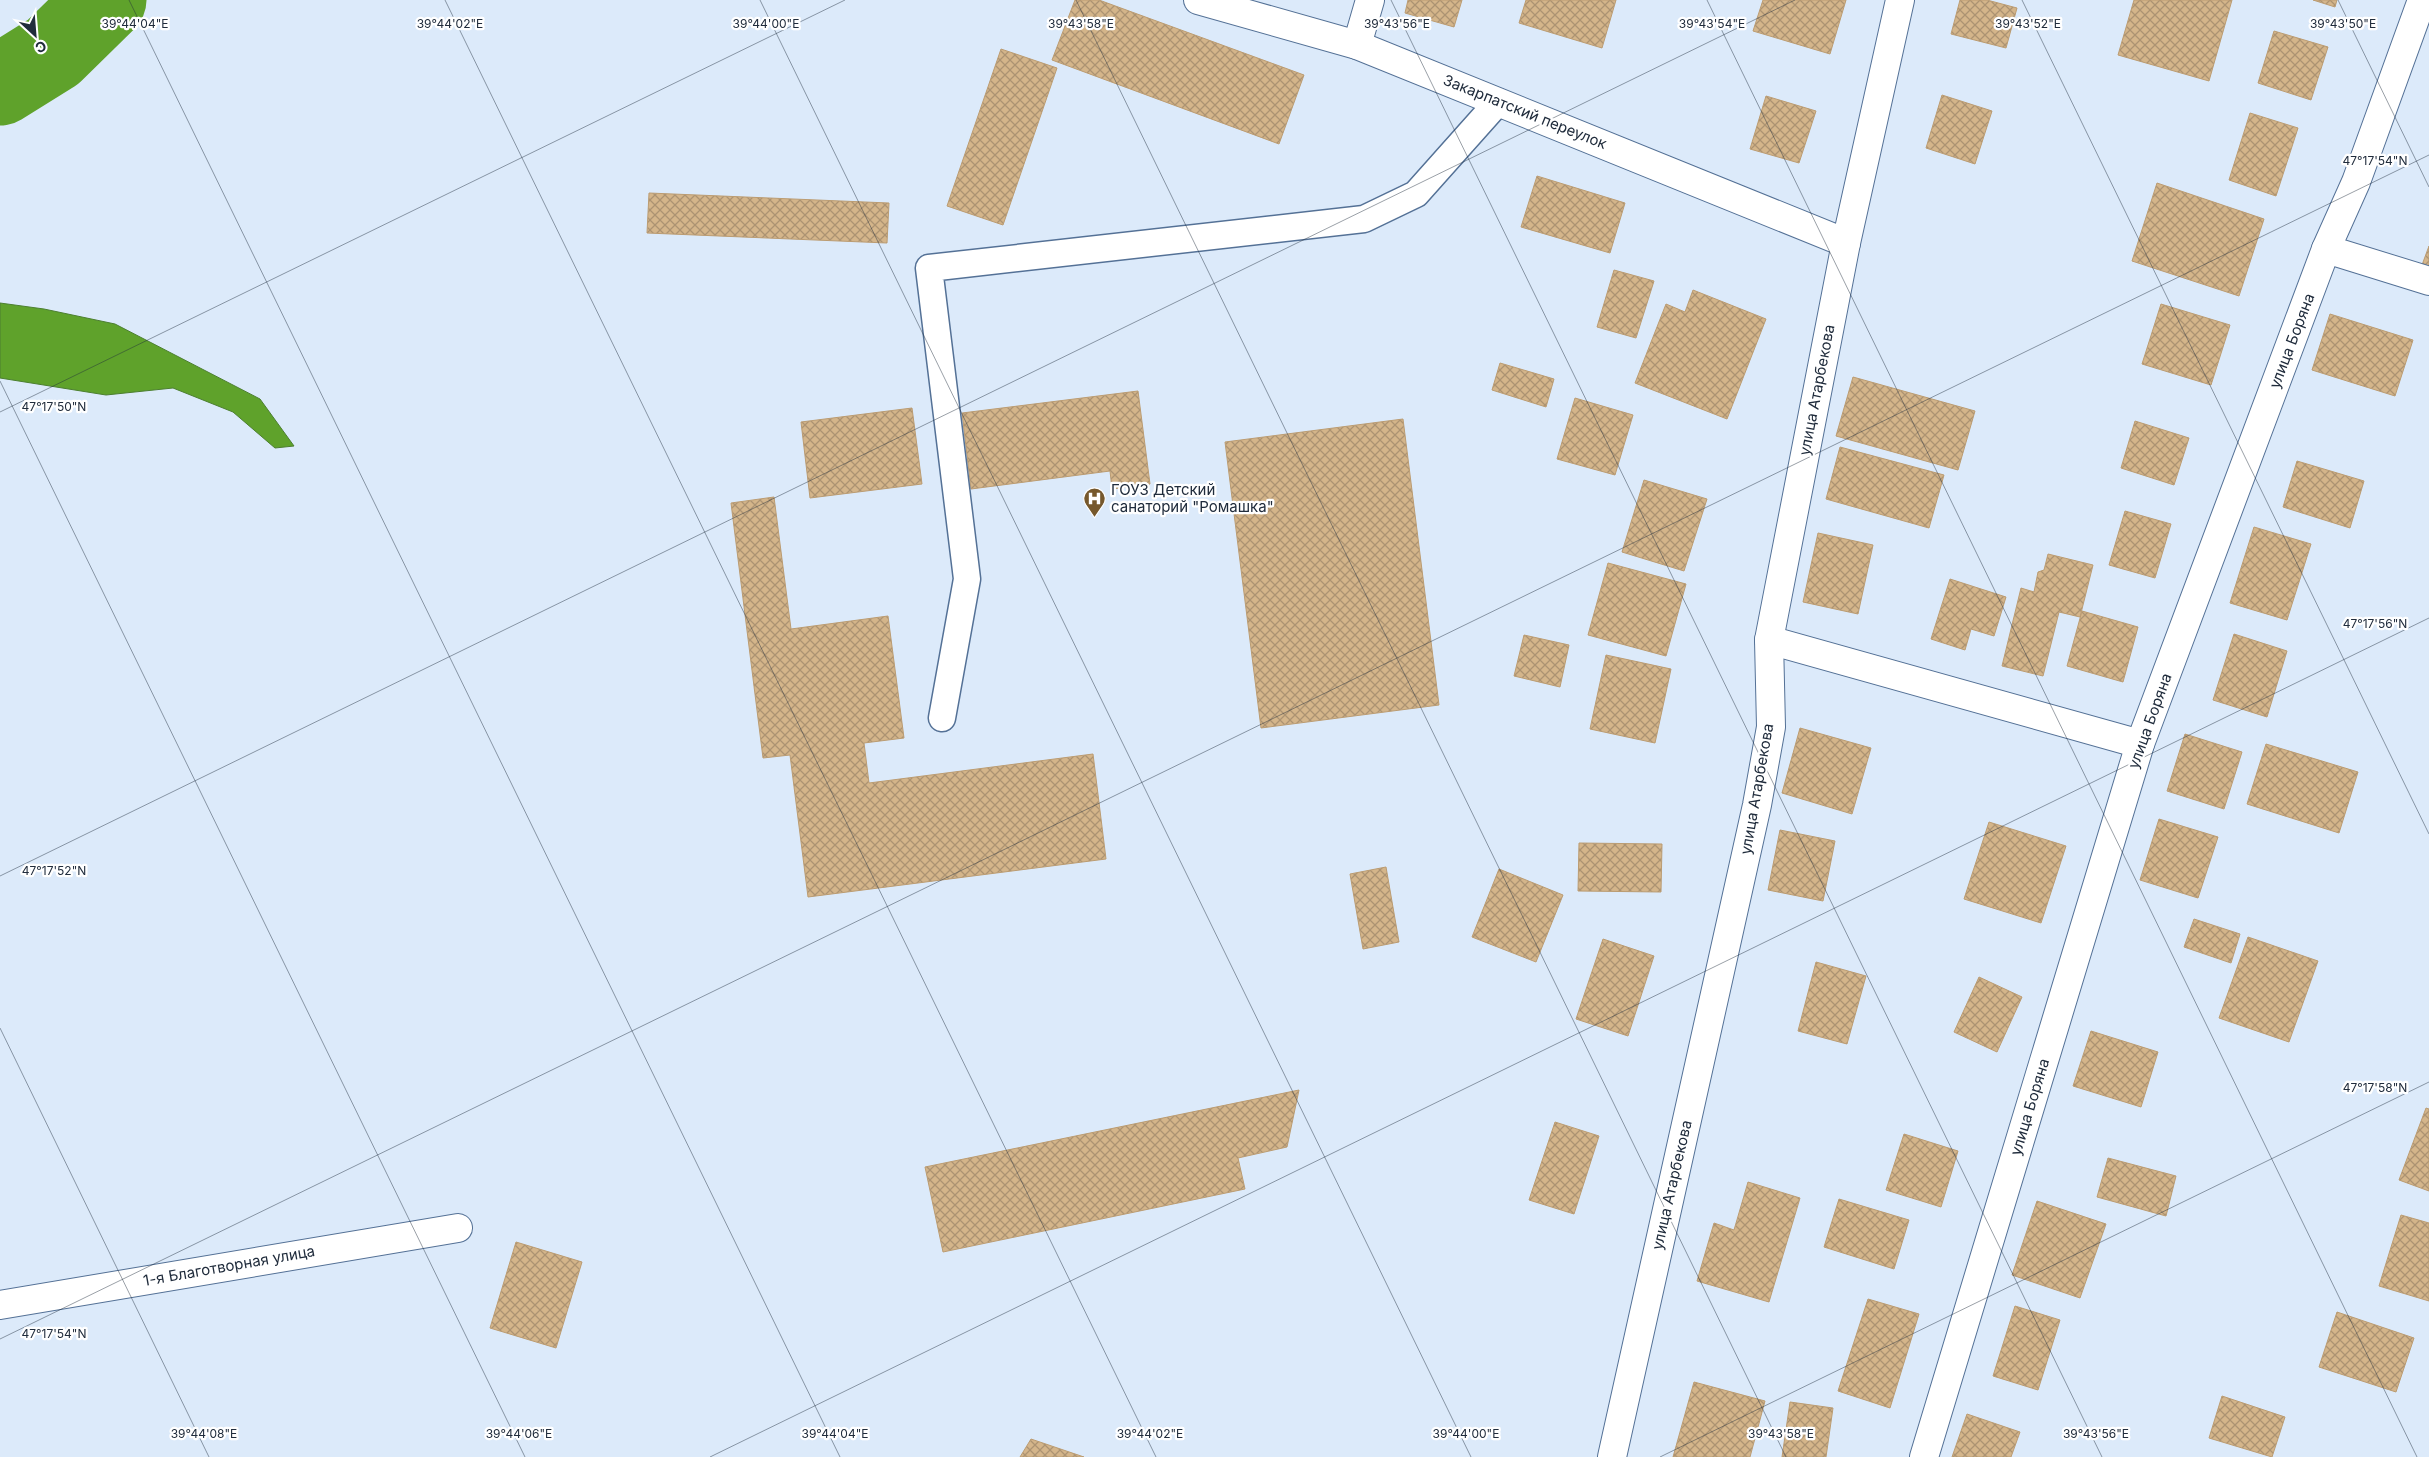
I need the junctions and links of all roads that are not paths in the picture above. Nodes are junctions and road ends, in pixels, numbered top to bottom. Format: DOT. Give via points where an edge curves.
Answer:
graph roads {
  1 [pos="1198,0"];
  2 [pos="1370,0"];
  3 [pos="1900,0"];
  4 [pos="2422,0"];
  5 [pos="1357,45"];
  6 [pos="1498,102"];
  7 [pos="1846,243"];
  8 [pos="2326,249"];
  9 [pos="2429,281"];
  10 [pos="1769,640"];
  11 [pos="942,718"];
  12 [pos="2140,744"];
  13 [pos="458,1228"];
  14 [pos="0,1305"];
  15 [pos="1612,1457"];
  16 [pos="1924,1457"];
  1 -- 5 [label="street, Закарпатский переулок"];
  2 -- 5 [label="street"];
  3 -- 7 [label="street, улица Атарбекова"];
  4 -- 8 [label="street, улица Боряна" via="2356,182"];
  5 -- 6 [label="street, Закарпатский переулок"];
  6 -- 7 [label="street, Закарпатский переулок"];
  6 -- 11 [label="lane" via="1416,194 1364,219 929,268 967,579"];
  7 -- 10 [label="street, улица Атарбекова"];
  8 -- 9 [label="street"];
  8 -- 12 [label="street, улица Боряна"];
  10 -- 12 [label="street"];
  10 -- 15 [label="street, улица Атарбекова" via="1771,727"];
  12 -- 16 [label="street, улица Боряна"];
  13 -- 14 [label="street, 1-я Благотворная улица"];
}
